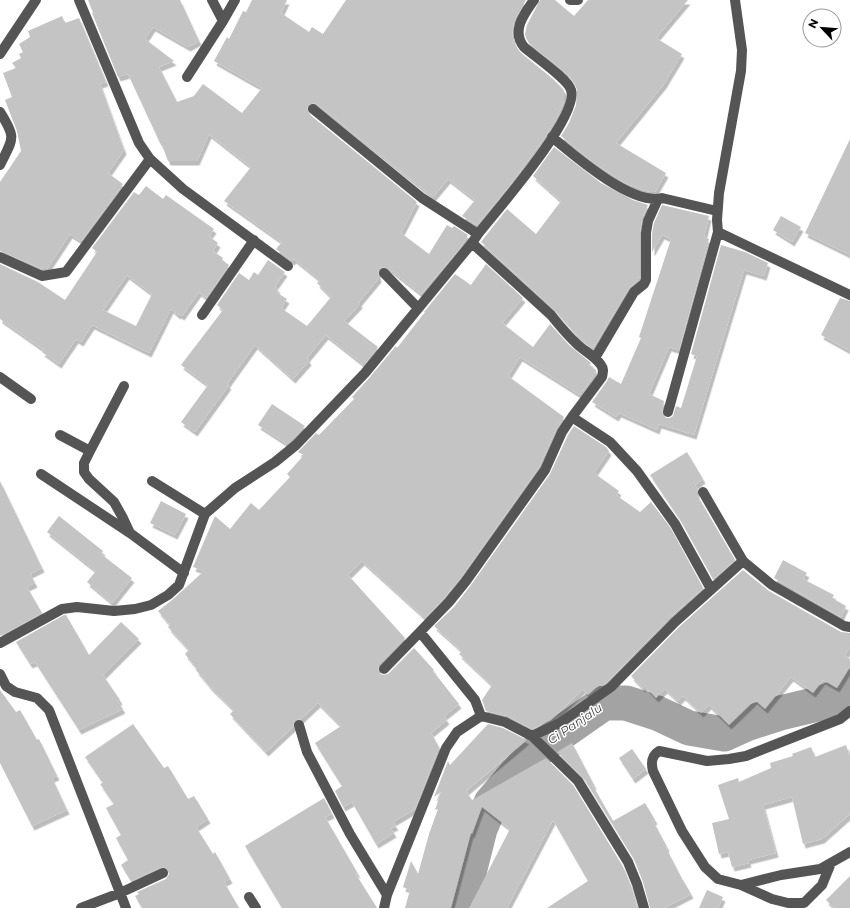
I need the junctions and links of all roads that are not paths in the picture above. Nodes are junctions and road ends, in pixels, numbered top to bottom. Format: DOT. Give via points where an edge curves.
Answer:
graph roads {
  1 [pos="36,0"];
  2 [pos="79,0"];
  3 [pos="212,0"];
  4 [pos="235,0"];
  5 [pos="534,0"];
  6 [pos="570,0"];
  7 [pos="578,0"];
  8 [pos="735,0"];
  9 [pos="223,21"];
  10 [pos="0,54"];
  11 [pos="187,77"];
  12 [pos="313,109"];
  13 [pos="0,112"];
  14 [pos="552,137"];
  15 [pos="150,158"];
  16 [pos="0,165"];
  17 [pos="658,199"];
  18 [pos="717,210"];
  19 [pos="718,232"];
  20 [pos="475,238"];
  21 [pos="254,240"];
  22 [pos="0,257"];
  23 [pos="288,266"];
  24 [pos="384,273"];
  25 [pos="850,295"];
  26 [pos="418,308"];
  27 [pos="202,315"];
  28 [pos="595,358"];
  29 [pos="0,377"];
  30 [pos="124,386"];
  31 [pos="31,399"];
  32 [pos="668,412"];
  33 [pos="572,417"];
  34 [pos="60,435"];
  35 [pos="90,451"];
  36 [pos="41,474"];
  37 [pos="152,481"];
  38 [pos="703,492"];
  39 [pos="205,514"];
  40 [pos="130,533"];
  41 [pos="743,561"];
  42 [pos="184,573"];
  43 [pos="711,589"];
  44 [pos="850,627"];
  45 [pos="420,632"];
  46 [pos="0,643"];
  47 [pos="384,669"];
  48 [pos="0,674"];
  49 [pos="850,711"];
  50 [pos="481,716"];
  51 [pos="299,725"];
  52 [pos="534,737"];
  53 [pos="850,852"];
  54 [pos="831,863"];
  55 [pos="163,873"];
  56 [pos="741,885"];
  57 [pos="120,893"];
  58 [pos="387,895"];
  59 [pos="249,897"];
  60 [pos="81,908"];
  61 [pos="126,908"];
  62 [pos="256,908"];
  63 [pos="384,908"];
  64 [pos="644,908"];
  1 -- 10 [label="street"];
  2 -- 15 [label="street" via="139,143"];
  3 -- 9 [label="street"];
  4 -- 9 [label="street"];
  5 -- 14 [label="street" via="518,28 520,41 572,90 571,104"];
  6 -- 7 [label="street"];
  8 -- 18 [label="street" via="742,50 741,72"];
  9 -- 11 [label="street"];
  12 -- 20 [label="street"];
  13 -- 16 [label="street" via="11,132 12,140"];
  14 -- 17 [label="street" via="607,180 628,192"];
  14 -- 20 [label="street" via="537,161"];
  15 -- 21 [label="street" via="183,189"];
  15 -- 22 [label="street" via="66,272 42,276"];
  17 -- 18 [label="street"];
  17 -- 28 [label="street" via="648,221 646,233 646,280 634,292"];
  18 -- 19 [label="street"];
  19 -- 25 [label="street"];
  19 -- 32 [label="street"];
  20 -- 26 [label="street"];
  20 -- 28 [label="street" via="577,344"];
  21 -- 23 [label="street"];
  21 -- 27 [label="street"];
  24 -- 26 [label="street"];
  26 -- 39 [label="street" via="365,374 296,445 235,488"];
  28 -- 33 [label="street" via="603,368 602,377"];
  29 -- 31 [label="street"];
  30 -- 35 [label="street"];
  33 -- 43 [label="street" via="610,442 637,471 675,524"];
  33 -- 45 [label="street" via="562,432 545,470 458,591"];
  34 -- 35 [label="street"];
  35 -- 40 [label="street" via="84,463 84,472 114,502"];
  36 -- 40 [label="street"];
  37 -- 39 [label="street"];
  38 -- 41 [label="street"];
  39 -- 42 [label="street"];
  40 -- 42 [label="street"];
  41 -- 43 [label="street"];
  41 -- 44 [label="street" via="772,585"];
  42 -- 46 [label="street" via="179,584 168,595 151,605 114,611 76,607 62,609"];
  43 -- 52 [label="street" via="611,687 560,723"];
  45 -- 47 [label="street"];
  45 -- 50 [label="street" via="475,700"];
  48 -- 57 [label="street" via="6,686 37,698 49,710"];
  49 -- 56 [label="street" via="840,719 746,756 708,761 659,751 653,757 653,771 682,832 704,867 718,879"];
  50 -- 52 [label="street" via="505,722"];
  50 -- 58 [label="street" via="457,732 446,748"];
  51 -- 58 [label="street" via="310,759 350,834"];
  52 -- 64 [label="street" via="578,781 628,862"];
  53 -- 54 [label="street"];
  54 -- 56 [label="street" via="820,869 780,875"];
  54 -- 56 [label="street" via="822,884 804,903 772,899"];
  55 -- 57 [label="street"];
  57 -- 60 [label="street"];
  57 -- 61 [label="street"];
  58 -- 63 [label="street"];
  59 -- 62 [label="street"];
}
